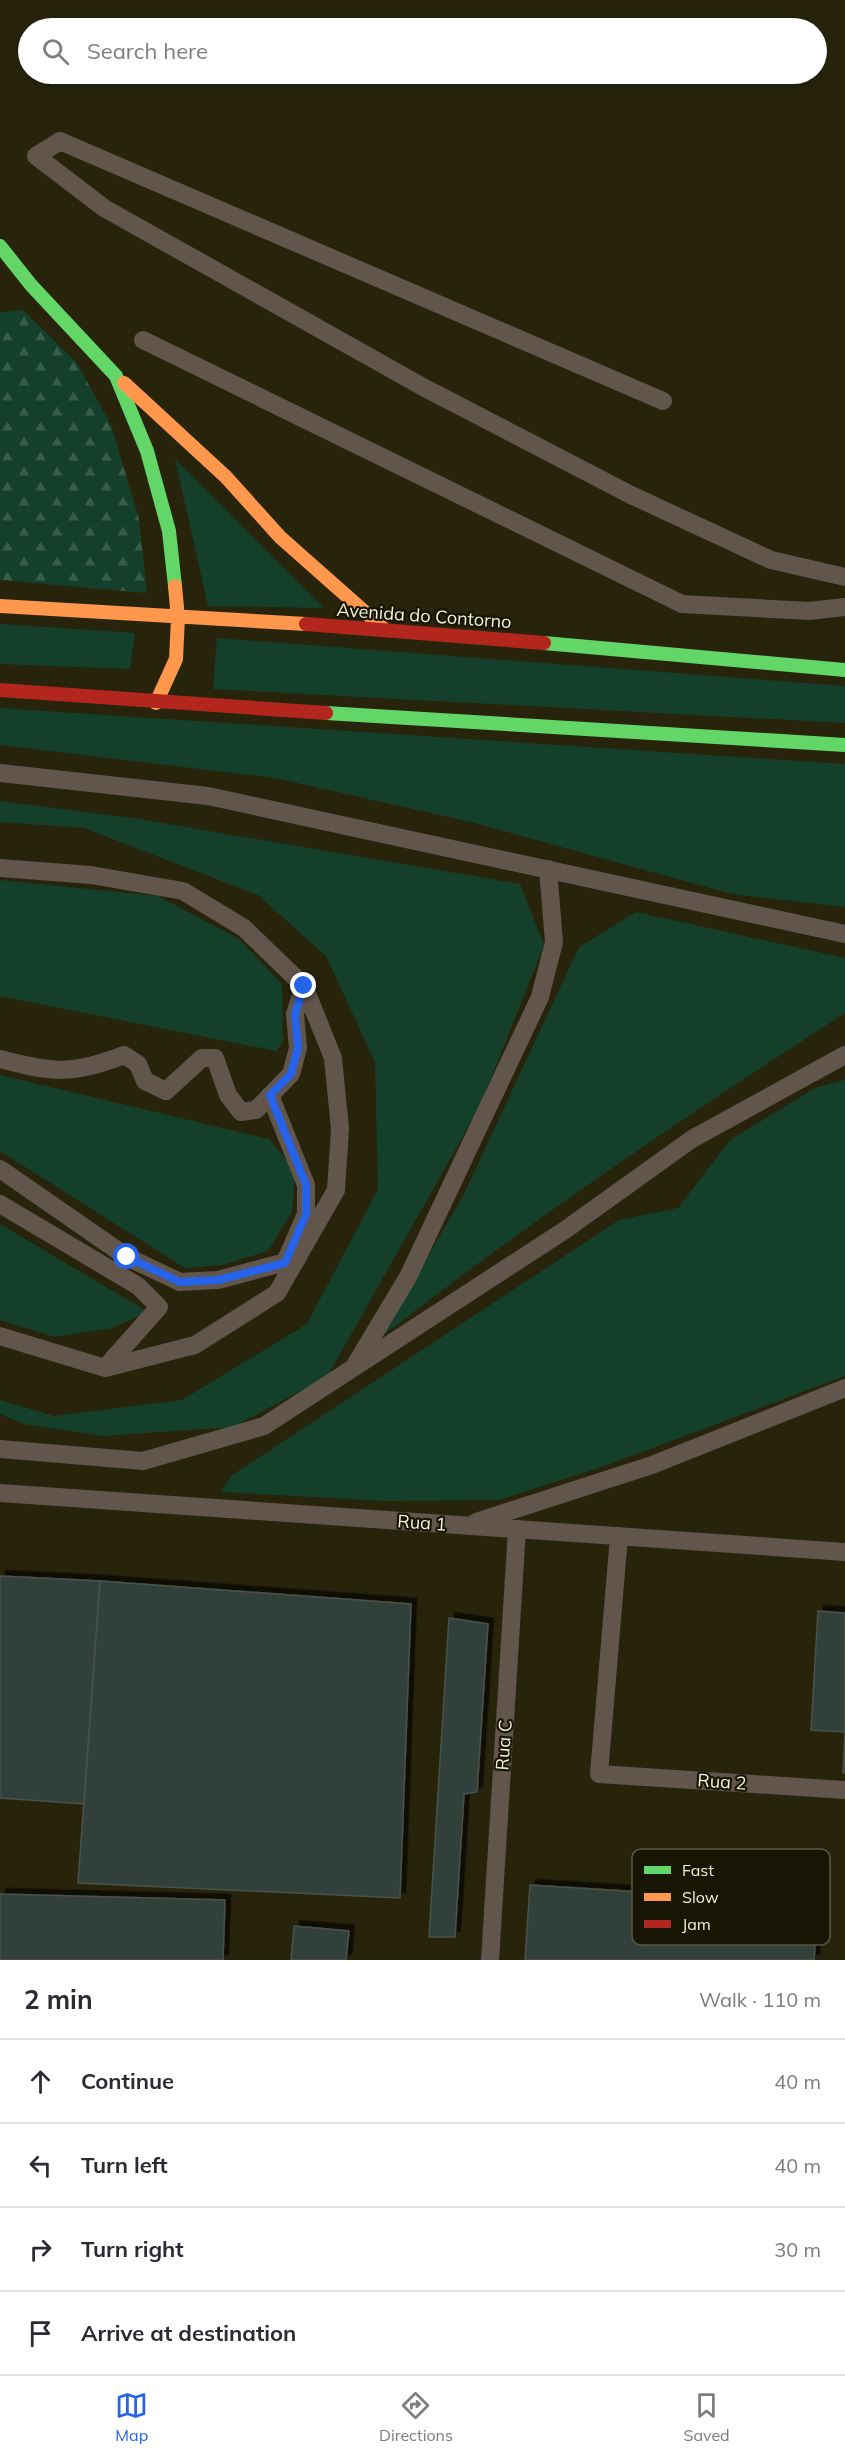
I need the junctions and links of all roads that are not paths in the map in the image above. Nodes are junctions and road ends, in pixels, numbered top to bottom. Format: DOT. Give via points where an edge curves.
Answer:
graph roads {
  1 [pos="0,246"];
  2 [pos="143,340"];
  3 [pos="116,376"];
  4 [pos="663,401"];
  5 [pos="845,577"];
  6 [pos="0,606"];
  7 [pos="845,607"];
  8 [pos="178,618"];
  9 [pos="384,629"];
  10 [pos="845,670"];
  11 [pos="0,690"];
  12 [pos="156,703"];
  13 [pos="845,745"];
  14 [pos="0,773"];
  15 [pos="0,867"];
  16 [pos="548,869"];
  17 [pos="845,934"];
  18 [pos="304,986"];
  19 [pos="845,1055"];
  20 [pos="0,1059"];
  21 [pos="270,1095"];
  22 [pos="0,1169"];
  23 [pos="0,1204"];
  24 [pos="291,1261"];
  25 [pos="0,1336"];
  26 [pos="105,1368"];
  27 [pos="351,1371"];
  28 [pos="845,1388"];
  29 [pos="0,1449"];
  30 [pos="0,1493"];
  31 [pos="466,1526"];
  32 [pos="517,1529"];
  33 [pos="619,1536"];
  34 [pos="845,1552"];
  35 [pos="845,1790"];
  36 [pos="490,1960"];
  1 -- 3 [label="main road"];
  2 -- 7 [label="lane" via="682,604 809,611"];
  3 -- 8 [label="main road" via="147,451 168,531"];
  3 -- 9 [label="main road" via="226,477 280,537"];
  4 -- 5 [label="lane" via="60,141 36,156 104,208 423,387 631,495 771,560"];
  6 -- 8 [label="main road, Avenida do Contorno"];
  8 -- 9 [label="main road, Avenida do Contorno"];
  8 -- 12 [label="main road" via="176,659"];
  9 -- 10 [label="main road, Avenida do Contorno"];
  11 -- 12 [label="main road"];
  12 -- 13 [label="main road"];
  14 -- 16 [label="lane" via="208,796"];
  15 -- 18 [label="lane" via="91,875 183,891 244,928"];
  16 -- 17 [label="lane"];
  16 -- 27 [label="lane" via="554,942 540,997 408,1277"];
  18 -- 21 [label="lane" via="295,1014 298,1048 291,1074"];
  18 -- 24 [label="lane" via="333,1058 340,1129 336,1190"];
  19 -- 27 [label="lane" via="692,1139 565,1230"];
  20 -- 21 [label="lane" via="56,1072 83,1070 124,1055 138,1064 145,1081 166,1091 202,1058 215,1058 228,1095 241,1112 256,1110"];
  21 -- 24 [label="lane" via="306,1185 306,1214"];
  22 -- 24 [label="lane" via="127,1257 180,1282 218,1280"];
  23 -- 26 [label="lane" via="138,1286 159,1307"];
  24 -- 26 [label="lane" via="277,1293 195,1345"];
  25 -- 26 [label="lane"];
  27 -- 29 [label="lane" via="264,1426 142,1461"];
  28 -- 31 [label="lane" via="652,1465"];
  30 -- 31 [label="lane, Rua 1"];
  31 -- 32 [label="lane, Rua 1"];
  32 -- 33 [label="lane, Rua 1"];
  32 -- 36 [label="lane, Rua C"];
  33 -- 34 [label="lane, Rua 1"];
  33 -- 35 [label="lane, Rua 2" via="599,1774"];
}
